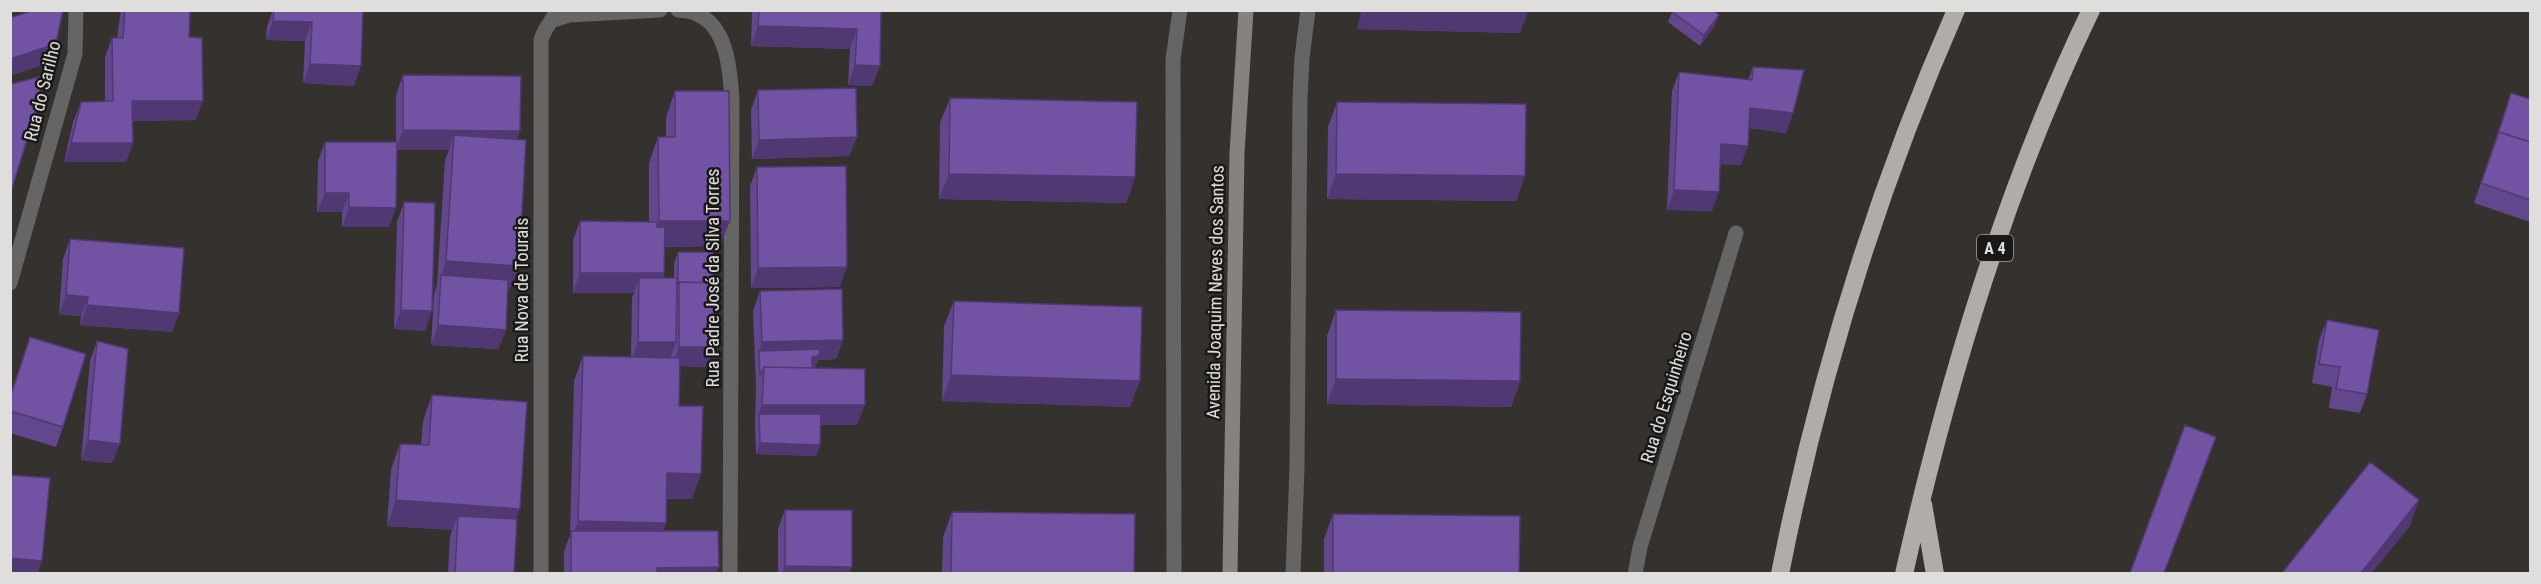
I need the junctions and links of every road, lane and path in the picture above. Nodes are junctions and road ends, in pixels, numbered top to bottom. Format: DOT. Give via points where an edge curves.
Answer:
graph roads {
  1 [pos="76,10"];
  2 [pos="660,10"];
  3 [pos="678,10"];
  4 [pos="1180,10"];
  5 [pos="1246,10"];
  6 [pos="1308,10"];
  7 [pos="1956,10"];
  8 [pos="2091,10"];
  9 [pos="555,15"];
  10 [pos="1736,233"];
  11 [pos="10,283"];
  12 [pos="1922,493"];
  13 [pos="540,573"];
  14 [pos="730,573"];
  15 [pos="1174,573"];
  16 [pos="1230,573"];
  17 [pos="1293,573"];
  18 [pos="1635,573"];
  19 [pos="1780,573"];
  20 [pos="1904,573"];
  21 [pos="1935,573"];
  1 -- 11 [label="street, Rua do Sarilho" via="75,54"];
  2 -- 9 [label="street"];
  3 -- 14 [label="street, Rua Padre José da Silva Torres" via="697,14 711,24 723,44 730,69"];
  4 -- 15 [label="street" via="1173,58"];
  5 -- 16 [label="street, Avenida Joaquim Neves dos Santos" via="1237,153"];
  6 -- 17 [label="street" via="1300,98"];
  7 -- 19 [label="highway" via="1912,116 1857,274 1817,415"];
  8 -- 12 [label="highway, A 4" via="1996,242"];
  9 -- 13 [label="street, Rua Nova de Tourais" via="541,40"];
  10 -- 18 [label="street, Rua do Esquinheiro"];
  12 -- 20 [label="highway, A 4"];
  12 -- 21 [label="highway"];
}
